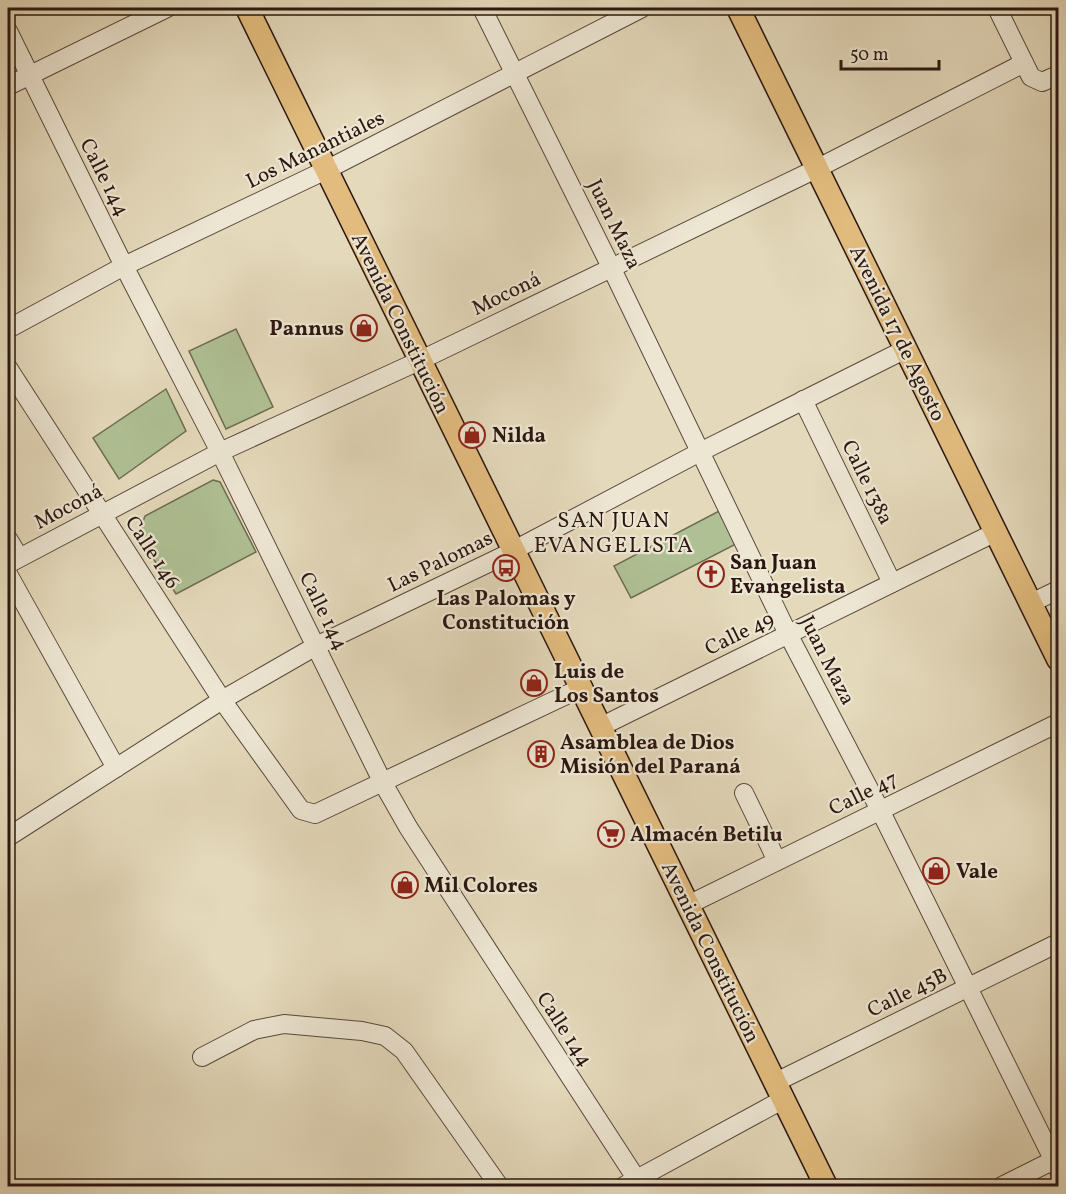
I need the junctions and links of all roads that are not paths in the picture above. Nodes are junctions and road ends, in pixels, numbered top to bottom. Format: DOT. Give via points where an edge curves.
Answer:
graph roads {
  1 [pos="167,8"];
  2 [pos="247,8"];
  3 [pos="482,8"];
  4 [pos="642,8"];
  5 [pos="738,8"];
  6 [pos="997,8"];
  7 [pos="8,31"];
  8 [pos="1028,70"];
  9 [pos="516,74"];
  10 [pos="28,75"];
  11 [pos="1059,75"];
  12 [pos="8,86"];
  13 [pos="818,168"];
  14 [pos="326,170"];
  15 [pos="124,266"];
  16 [pos="611,267"];
  17 [pos="8,328"];
  18 [pos="906,349"];
  19 [pos="419,361"];
  20 [pos="8,368"];
  21 [pos="803,400"];
  22 [pos="220,452"];
  23 [pos="700,452"];
  24 [pos="102,514"];
  25 [pos="996,532"];
  26 [pos="8,539"];
  27 [pos="514,550"];
  28 [pos="14,561"];
  29 [pos="8,574"];
  30 [pos="892,583"];
  31 [pos="1059,590"];
  32 [pos="1031,603"];
  33 [pos="788,634"];
  34 [pos="316,646"];
  35 [pos="1059,659"];
  36 [pos="581,688"];
  37 [pos="222,700"];
  38 [pos="1059,723"];
  39 [pos="600,727"];
  40 [pos="116,768"];
  41 [pos="383,783"];
  42 [pos="744,793"];
  43 [pos="880,810"];
  44 [pos="10,829"];
  45 [pos="777,861"];
  46 [pos="688,905"];
  47 [pos="1059,943"];
  48 [pos="968,987"];
  49 [pos="202,1057"];
  50 [pos="780,1091"];
  51 [pos="1057,1162"];
  52 [pos="634,1184"];
  53 [pos="498,1186"];
  54 [pos="826,1186"];
  55 [pos="1002,1186"];
  1 -- 10 [label="street"];
  2 -- 14 [label="main road, Avenida Constitución"];
  3 -- 9 [label="street, Juan Maza"];
  4 -- 9 [label="street, Los Manantiales"];
  5 -- 13 [label="main road, Avenida 17 de Agosto"];
  6 -- 8 [label="street"];
  7 -- 10 [label="street, Calle 144"];
  8 -- 11 [label="street" via="1042,82"];
  8 -- 13 [label="street, Moconá"];
  9 -- 14 [label="street, Los Manantiales"];
  9 -- 16 [label="street, Juan Maza"];
  10 -- 12 [label="street"];
  10 -- 15 [label="street, Calle 144"];
  13 -- 16 [label="street, Moconá"];
  13 -- 18 [label="main road, Avenida 17 de Agosto"];
  14 -- 15 [label="street, Los Manantiales"];
  14 -- 19 [label="main road, Avenida Constitución"];
  15 -- 17 [label="street, Los Manantiales"];
  15 -- 22 [label="street, Calle 144"];
  16 -- 19 [label="street, Moconá"];
  16 -- 23 [label="street, Juan Maza"];
  18 -- 21 [label="street, Las Palomas"];
  18 -- 25 [label="main road, Avenida 17 de Agosto"];
  19 -- 22 [label="street, Moconá"];
  19 -- 27 [label="main road, Avenida Constitución"];
  20 -- 24 [label="street, Calle 146"];
  21 -- 23 [label="street, Las Palomas"];
  21 -- 30 [label="street, Calle 138a"];
  22 -- 24 [label="street, Moconá"];
  22 -- 34 [label="street, Calle 144"];
  23 -- 27 [label="street, Las Palomas"];
  23 -- 33 [label="street, Juan Maza"];
  24 -- 28 [label="street, Moconá"];
  24 -- 37 [label="street, Calle 146"];
  25 -- 30 [label="street, Calle 49"];
  25 -- 32 [label="main road, Avenida 17 de Agosto"];
  26 -- 28 [label="street"];
  27 -- 34 [label="street, Las Palomas"];
  27 -- 36 [label="main road, Avenida Constitución"];
  29 -- 40 [label="street"];
  30 -- 33 [label="street, Calle 49"];
  31 -- 32 [label="street"];
  32 -- 35 [label="main road, Avenida 17 de Agosto"];
  33 -- 39 [label="street, Calle 49"];
  33 -- 43 [label="street, Juan Maza"];
  34 -- 37 [label="street, Las Palomas"];
  34 -- 41 [label="street, Calle 144"];
  36 -- 39 [label="main road, Avenida Constitución"];
  36 -- 41 [label="street, Calle 146"];
  37 -- 40 [label="street, Las Palomas"];
  37 -- 41 [label="street, Calle 146" via="301,810 315,814"];
  38 -- 43 [label="street, Calle 47"];
  39 -- 46 [label="main road, Avenida Constitución"];
  40 -- 44 [label="street, Las Palomas"];
  41 -- 52 [label="street, Calle 144"];
  42 -- 45 [label="street"];
  43 -- 45 [label="street, Calle 47"];
  43 -- 48 [label="street, Juan Maza"];
  45 -- 46 [label="street, Calle 47"];
  46 -- 50 [label="main road, Avenida Constitución"];
  47 -- 48 [label="street, Calle 45B"];
  48 -- 50 [label="street, Calle 45B"];
  48 -- 51 [label="street, Juan Maza"];
  49 -- 53 [label="street" via="254,1030 284,1024 385,1036 404,1051"];
  50 -- 52 [label="street, Calle 45B"];
  50 -- 54 [label="main road, Avenida Constitución"];
  51 -- 55 [label="street"];
}
